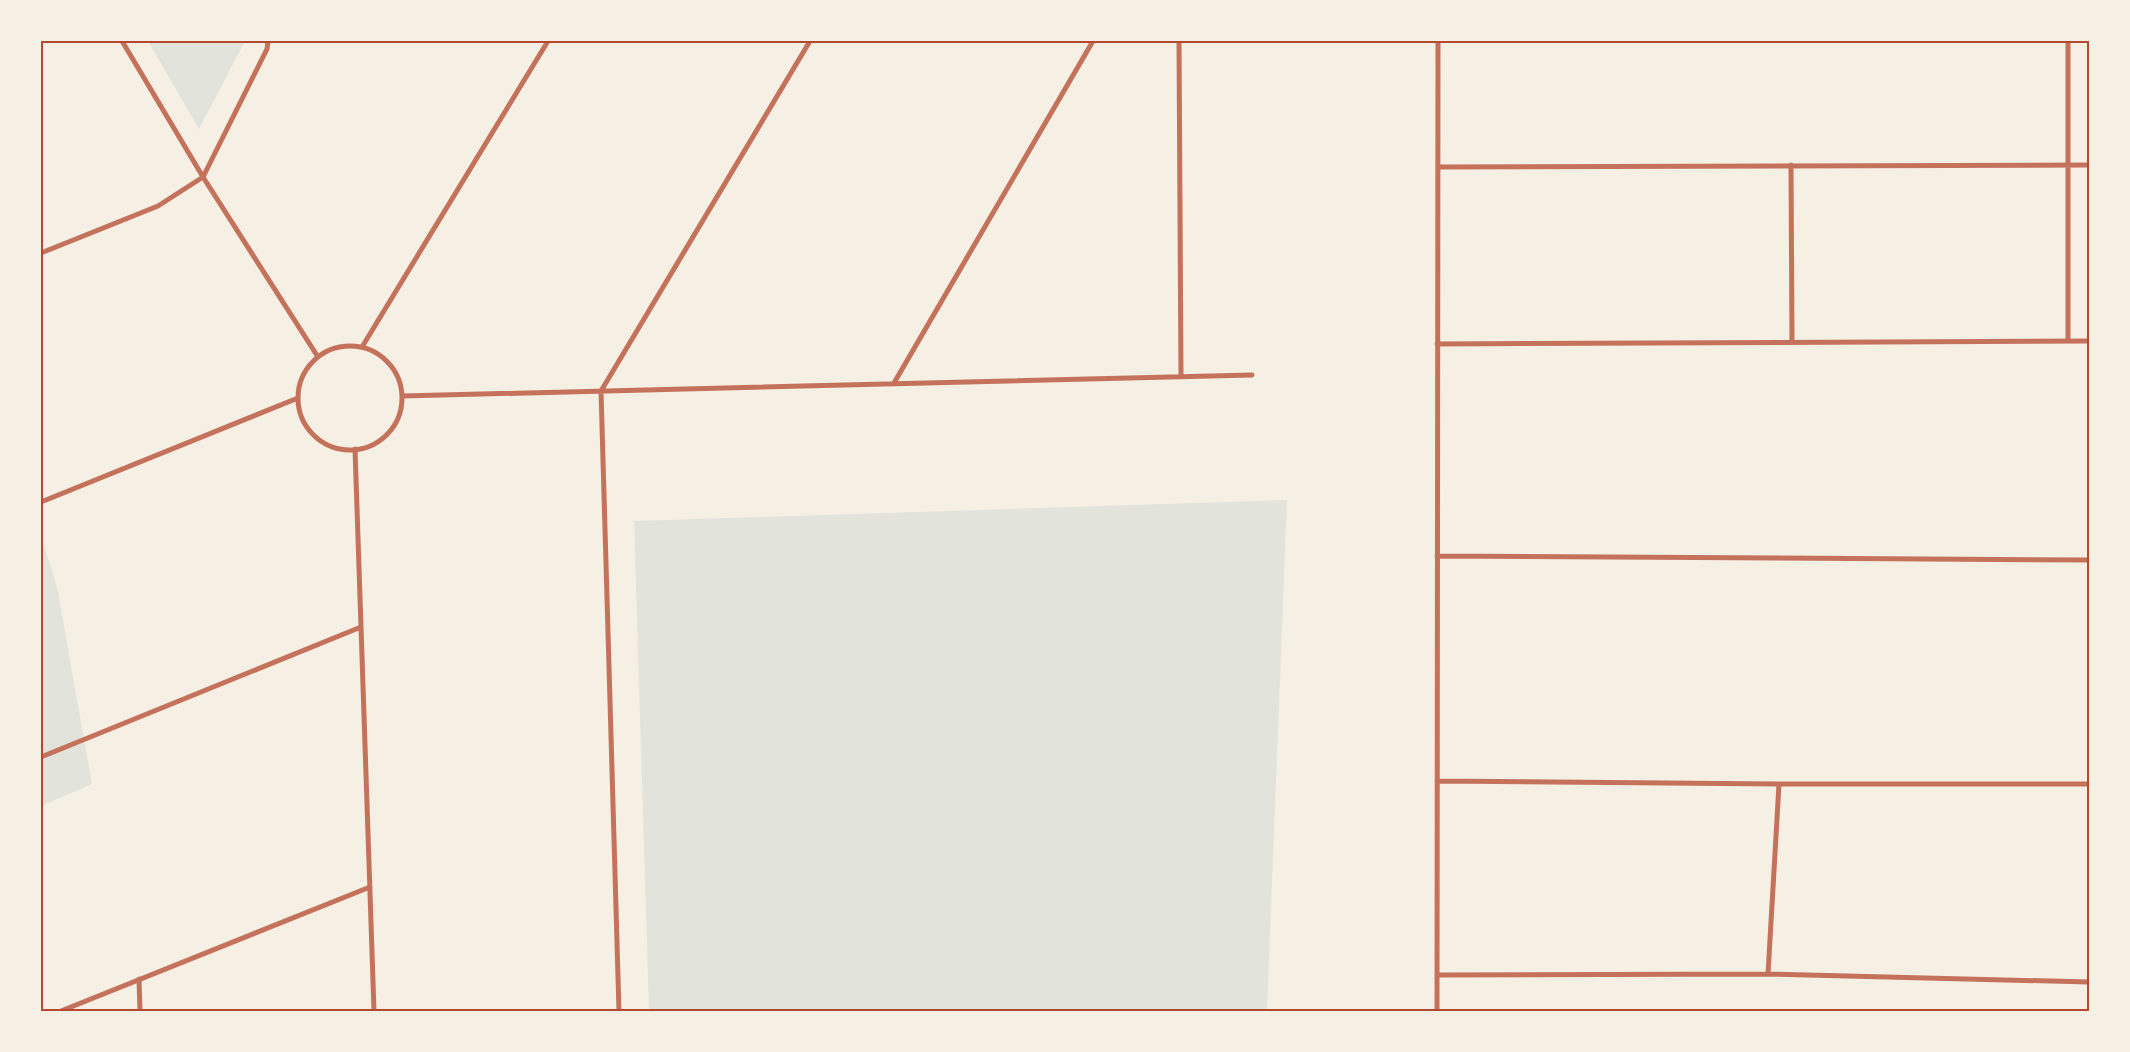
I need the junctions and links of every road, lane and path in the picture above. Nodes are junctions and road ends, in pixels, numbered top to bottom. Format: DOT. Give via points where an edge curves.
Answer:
graph roads {
  1 [pos="122,41"];
  2 [pos="268,41"];
  3 [pos="548,41"];
  4 [pos="810,41"];
  5 [pos="1093,41"];
  6 [pos="1178,41"];
  7 [pos="1438,41"];
  8 [pos="2068,41"];
  9 [pos="2089,164"];
  10 [pos="1791,165"];
  11 [pos="2068,165"];
  12 [pos="1438,167"];
  13 [pos="204,177"];
  14 [pos="41,253"];
  15 [pos="2068,341"];
  16 [pos="2089,341"];
  17 [pos="1792,342"];
  18 [pos="1437,344"];
  19 [pos="362,347"];
  20 [pos="318,357"];
  21 [pos="1252,374"];
  22 [pos="1181,375"];
  23 [pos="894,383"];
  24 [pos="601,391"];
  25 [pos="402,396"];
  26 [pos="298,398"];
  27 [pos="355,449"];
  28 [pos="41,502"];
  29 [pos="1437,556"];
  30 [pos="2089,560"];
  31 [pos="361,627"];
  32 [pos="41,757"];
  33 [pos="1437,781"];
  34 [pos="1779,784"];
  35 [pos="2089,784"];
  36 [pos="370,887"];
  37 [pos="1768,974"];
  38 [pos="1437,975"];
  39 [pos="139,979"];
  40 [pos="2089,982"];
  41 [pos="60,1011"];
  42 [pos="140,1011"];
  43 [pos="374,1011"];
  44 [pos="619,1011"];
  45 [pos="1437,1011"];
  1 -- 13 [label="street"];
  2 -- 13 [label="street" via="267,49"];
  3 -- 19 [label="street"];
  4 -- 24 [label="street"];
  5 -- 23 [label="street"];
  6 -- 22 [label="street"];
  7 -- 12 [label="street"];
  8 -- 11 [label="street"];
  9 -- 11 [label="street"];
  10 -- 11 [label="street"];
  10 -- 12 [label="street"];
  10 -- 17 [label="street"];
  11 -- 15 [label="street"];
  12 -- 18 [label="street"];
  13 -- 14 [label="street" via="158,206"];
  13 -- 20 [label="street"];
  15 -- 16 [label="street"];
  15 -- 17 [label="street"];
  17 -- 18 [label="street"];
  18 -- 29 [label="street"];
  19 -- 20 [label="street" via="339,347"];
  19 -- 25 [label="street" via="386,360 400,383"];
  20 -- 26 [label="street" via="301,383"];
  21 -- 22 [label="street"];
  22 -- 23 [label="street"];
  23 -- 24 [label="street"];
  24 -- 25 [label="street"];
  24 -- 44 [label="street"];
  25 -- 27 [label="street" via="394,426 384,437"];
  26 -- 27 [label="street" via="303,419 316,436 334,446"];
  26 -- 28 [label="street"];
  27 -- 31 [label="street"];
  29 -- 30 [label="street"];
  29 -- 33 [label="street"];
  31 -- 32 [label="street"];
  31 -- 36 [label="street"];
  33 -- 34 [label="street"];
  33 -- 38 [label="street"];
  34 -- 35 [label="street"];
  34 -- 37 [label="street"];
  36 -- 39 [label="street"];
  36 -- 43 [label="street"];
  37 -- 38 [label="street"];
  37 -- 40 [label="street"];
  38 -- 45 [label="street"];
  39 -- 41 [label="street"];
  39 -- 42 [label="street"];
}
